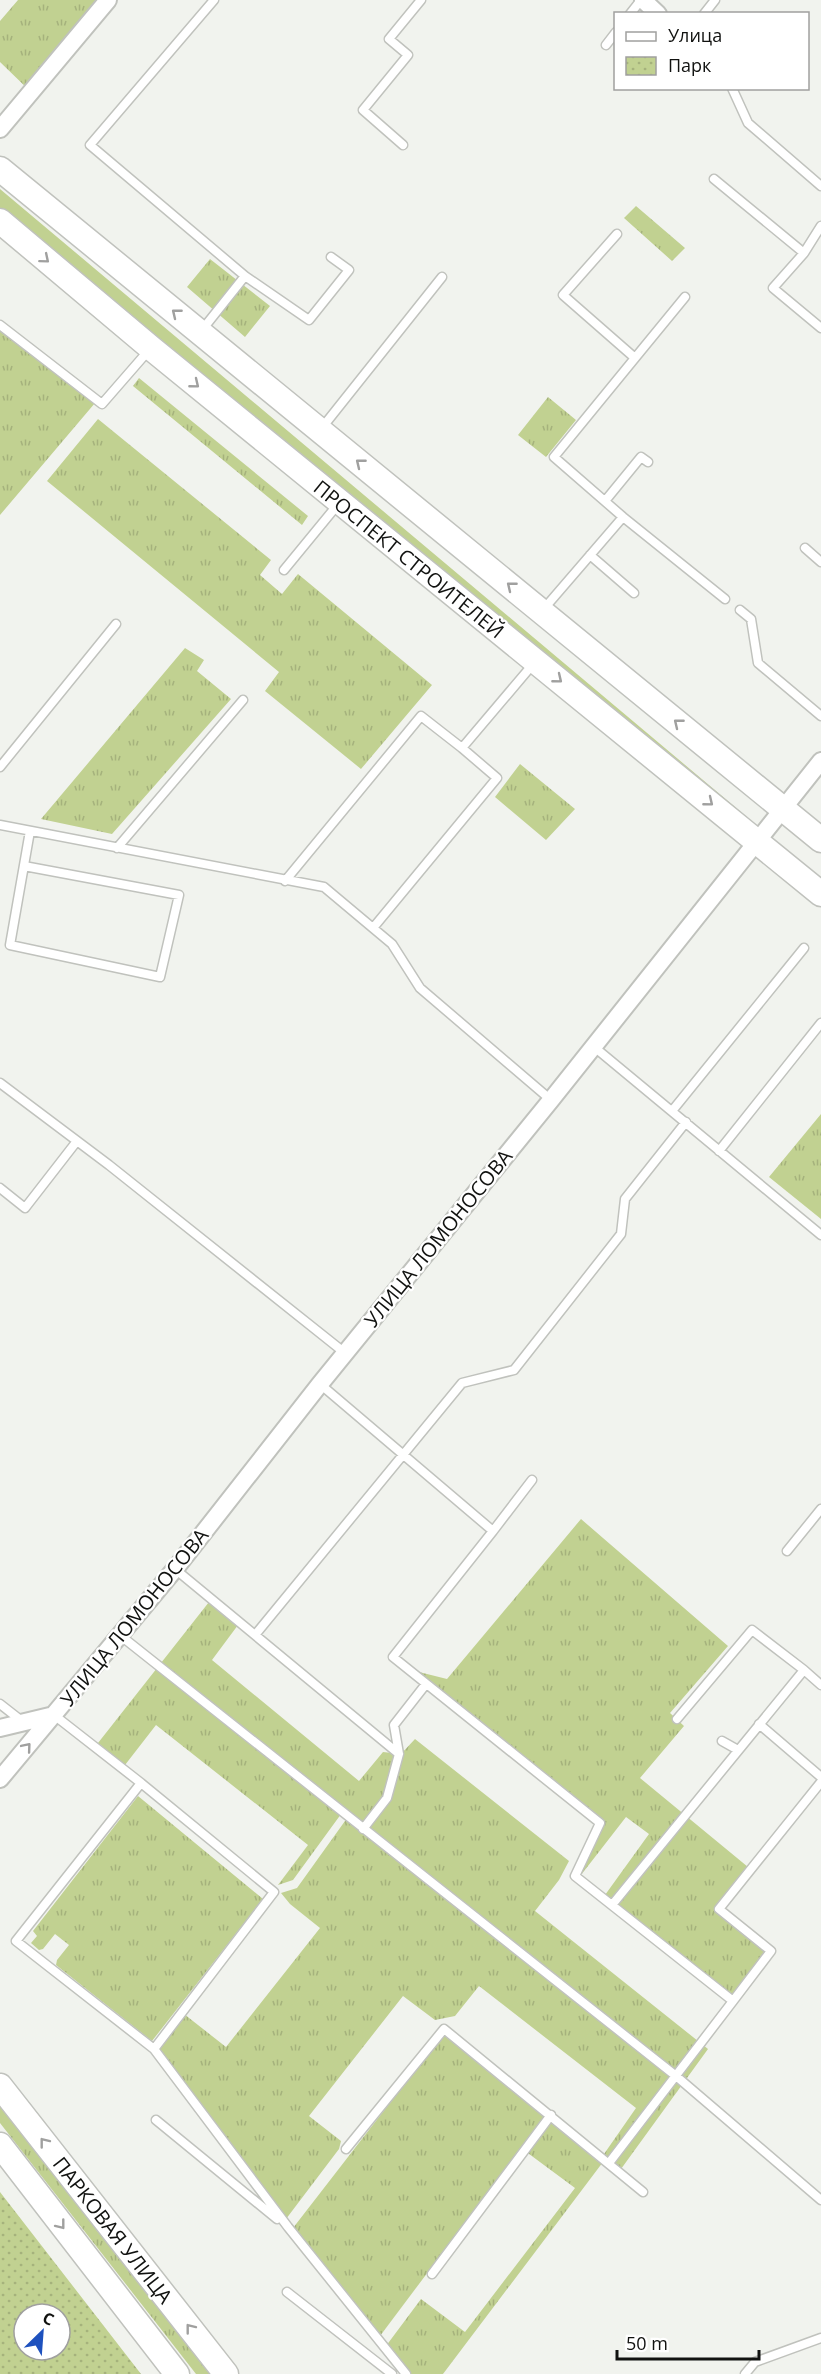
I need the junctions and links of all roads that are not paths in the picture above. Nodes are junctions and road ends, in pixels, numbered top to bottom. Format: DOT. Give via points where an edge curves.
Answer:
graph roads {
  1 [pos="108,0"];
  2 [pos="213,0"];
  3 [pos="421,0"];
  4 [pos="642,0"];
  5 [pos="715,0"];
  6 [pos="632,12"];
  7 [pos="656,12"];
  8 [pos="706,12"];
  9 [pos="614,33"];
  10 [pos="606,45"];
  11 [pos="733,90"];
  12 [pos="0,129"];
  13 [pos="402,145"];
  14 [pos="0,169"];
  15 [pos="714,179"];
  16 [pos="821,186"];
  17 [pos="0,221"];
  18 [pos="820,229"];
  19 [pos="617,234"];
  20 [pos="804,253"];
  21 [pos="331,257"];
  22 [pos="245,276"];
  23 [pos="442,277"];
  24 [pos="685,297"];
  25 [pos="0,325"];
  26 [pos="821,328"];
  27 [pos="200,333"];
  28 [pos="151,348"];
  29 [pos="635,358"];
  30 [pos="320,431"];
  31 [pos="648,462"];
  32 [pos="605,501"];
  33 [pos="340,502"];
  34 [pos="623,517"];
  35 [pos="805,548"];
  36 [pos="590,555"];
  37 [pos="821,562"];
  38 [pos="284,570"];
  39 [pos="634,593"];
  40 [pos="725,599"];
  41 [pos="740,610"];
  42 [pos="542,612"];
  43 [pos="116,624"];
  44 [pos="536,661"];
  45 [pos="243,699"];
  46 [pos="821,716"];
  47 [pos="462,748"];
  48 [pos="821,761"];
  49 [pos="0,767"];
  50 [pos="783,808"];
  51 [pos="0,825"];
  52 [pos="30,831"];
  53 [pos="821,840"];
  54 [pos="757,841"];
  55 [pos="117,848"];
  56 [pos="24,866"];
  57 [pos="285,881"];
  58 [pos="821,894"];
  59 [pos="373,928"];
  60 [pos="804,948"];
  61 [pos="821,1023"];
  62 [pos="593,1046"];
  63 [pos="0,1083"];
  64 [pos="551,1100"];
  65 [pos="672,1112"];
  66 [pos="686,1122"];
  67 [pos="77,1141"];
  68 [pos="719,1151"];
  69 [pos="0,1188"];
  70 [pos="821,1235"];
  71 [pos="345,1353"];
  72 [pos="320,1384"];
  73 [pos="402,1454"];
  74 [pos="532,1480"];
  75 [pos="821,1509"];
  76 [pos="493,1531"];
  77 [pos="787,1551"];
  78 [pos="175,1569"];
  79 [pos="255,1635"];
  80 [pos="121,1636"];
  81 [pos="804,1670"];
  82 [pos="426,1684"];
  83 [pos="821,1685"];
  84 [pos="0,1704"];
  85 [pos="54,1715"];
  86 [pos="677,1719"];
  87 [pos="23,1722"];
  88 [pos="759,1724"];
  89 [pos="0,1728"];
  90 [pos="722,1741"];
  91 [pos="738,1750"];
  92 [pos="399,1754"];
  93 [pos="821,1777"];
  94 [pos="0,1779"];
  95 [pos="141,1782"];
  96 [pos="821,1782"];
  97 [pos="363,1829"];
  98 [pos="612,1905"];
  99 [pos="733,2001"];
  100 [pos="154,2049"];
  101 [pos="676,2076"];
  102 [pos="0,2086"];
  103 [pos="551,2115"];
  104 [pos="156,2120"];
  105 [pos="0,2145"];
  106 [pos="346,2150"];
  107 [pos="609,2163"];
  108 [pos="643,2192"];
  109 [pos="821,2200"];
  110 [pos="288,2227"];
  111 [pos="432,2274"];
  112 [pos="287,2292"];
  113 [pos="821,2338"];
  114 [pos="177,2374"];
  115 [pos="226,2374"];
  116 [pos="392,2374"];
  117 [pos="406,2374"];
  118 [pos="745,2374"];
  1 -- 12 [label="street"];
  2 -- 22 [label="lane" via="90,145"];
  3 -- 13 [label="lane" via="389,39 408,54 363,110"];
  4 -- 6 [label="lane"];
  4 -- 7 [label="street"];
  5 -- 8 [label="lane"];
  9 -- 10 [label="lane"];
  11 -- 16 [label="lane" via="748,123"];
  27 -- 14 [label="main road, one-way"];
  15 -- 20 [label="lane"];
  17 -- 28 [label="main road, ПРОСПЕКТ СТРОИТЕЛЕЙ, one-way"];
  18 -- 20 [label="lane"];
  19 -- 29 [label="lane" via="563,295"];
  20 -- 26 [label="lane" via="773,288"];
  21 -- 22 [label="lane" via="349,270 309,320"];
  22 -- 27 [label="lane"];
  23 -- 30 [label="lane"];
  24 -- 29 [label="lane"];
  25 -- 28 [label="lane" via="102,404"];
  27 -- 30 [label="main road"];
  28 -- 33 [label="main road, ПРОСПЕКТ СТРОИТЕЛЕЙ, one-way"];
  29 -- 32 [label="lane" via="554,457"];
  42 -- 30 [label="main road, one-way"];
  31 -- 32 [label="lane" via="641,457"];
  32 -- 34 [label="lane"];
  33 -- 38 [label="lane"];
  33 -- 44 [label="main road, ПРОСПЕКТ СТРОИТЕЛЕЙ"];
  34 -- 36 [label="lane"];
  34 -- 40 [label="lane"];
  35 -- 37 [label="lane"];
  36 -- 39 [label="lane"];
  36 -- 42 [label="lane"];
  41 -- 46 [label="lane" via="751,620 758,663"];
  50 -- 42 [label="main road, one-way"];
  43 -- 49 [label="lane"];
  44 -- 47 [label="lane"];
  44 -- 54 [label="main road, ПРОСПЕКТ СТРОИТЕЛЕЙ, one-way"];
  45 -- 55 [label="lane"];
  47 -- 57 [label="lane" via="421,716"];
  47 -- 59 [label="lane" via="497,778"];
  48 -- 50 [label="street, УЛИЦА ЛОМОНОСОВА"];
  50 -- 53 [label="main road"];
  50 -- 54 [label="street, УЛИЦА ЛОМОНОСОВА"];
  51 -- 52 [label="lane"];
  52 -- 55 [label="lane"];
  52 -- 56 [label="lane"];
  54 -- 58 [label="main road, ПРОСПЕКТ СТРОИТЕЛЕЙ"];
  54 -- 62 [label="street, УЛИЦА ЛОМОНОСОВА"];
  55 -- 57 [label="lane"];
  56 -- 56 [label="lane" via="178,895 160,977 10,945"];
  57 -- 59 [label="lane" via="324,887"];
  59 -- 64 [label="lane" via="392,944 420,988"];
  60 -- 65 [label="lane"];
  61 -- 68 [label="lane"];
  62 -- 64 [label="street, УЛИЦА ЛОМОНОСОВА"];
  62 -- 65 [label="lane"];
  63 -- 67 [label="lane"];
  64 -- 71 [label="street, УЛИЦА ЛОМОНОСОВА"];
  65 -- 66 [label="lane"];
  66 -- 68 [label="lane"];
  66 -- 73 [label="lane" via="625,1198 621,1234 514,1370 462,1383"];
  67 -- 69 [label="lane" via="25,1208"];
  67 -- 71 [label="lane"];
  68 -- 70 [label="lane"];
  71 -- 72 [label="street, УЛИЦА ЛОМОНОСОВА"];
  72 -- 73 [label="lane"];
  72 -- 78 [label="street, УЛИЦА ЛОМОНОСОВА"];
  73 -- 76 [label="lane"];
  73 -- 79 [label="lane"];
  74 -- 76 [label="lane"];
  75 -- 77 [label="lane"];
  76 -- 82 [label="lane" via="393,1657"];
  78 -- 79 [label="lane"];
  78 -- 80 [label="street, УЛИЦА ЛОМОНОСОВА"];
  79 -- 92 [label="lane"];
  80 -- 85 [label="street, УЛИЦА ЛОМОНОСОВА"];
  80 -- 97 [label="lane"];
  81 -- 83 [label="lane"];
  81 -- 86 [label="lane" via="752,1630"];
  81 -- 88 [label="lane"];
  82 -- 92 [label="lane" via="394,1725"];
  82 -- 98 [label="lane" via="600,1823 575,1876"];
  84 -- 87 [label="lane"];
  85 -- 87 [label="street, УЛИЦА ЛОМОНОСОВА"];
  94 -- 85 [label="street, УЛИЦА ЛОМОНОСОВА, one-way"];
  85 -- 95 [label="lane"];
  87 -- 89 [label="street, УЛИЦА ЛОМОНОСОВА"];
  88 -- 91 [label="lane"];
  88 -- 93 [label="lane"];
  90 -- 91 [label="lane"];
  91 -- 98 [label="lane"];
  92 -- 97 [label="lane" via="387,1798"];
  95 -- 100 [label="lane" via="274,1892"];
  95 -- 100 [label="lane" via="16,1941"];
  96 -- 99 [label="lane" via="719,1909 771,1951"];
  97 -- 101 [label="lane"];
  98 -- 99 [label="lane"];
  99 -- 101 [label="lane"];
  100 -- 110 [label="lane"];
  101 -- 107 [label="lane"];
  101 -- 109 [label="lane"];
  115 -- 102 [label="main road, ПАРКОВАЯ УЛИЦА, one-way"];
  103 -- 106 [label="lane" via="444,2029"];
  103 -- 107 [label="lane"];
  103 -- 111 [label="lane"];
  104 -- 110 [label="lane"];
  105 -- 114 [label="main road, ПАРКОВАЯ УЛИЦА, one-way"];
  107 -- 108 [label="lane"];
  110 -- 117 [label="lane"];
  112 -- 116 [label="lane"];
  113 -- 118 [label="lane" via="755,2362"];
}
